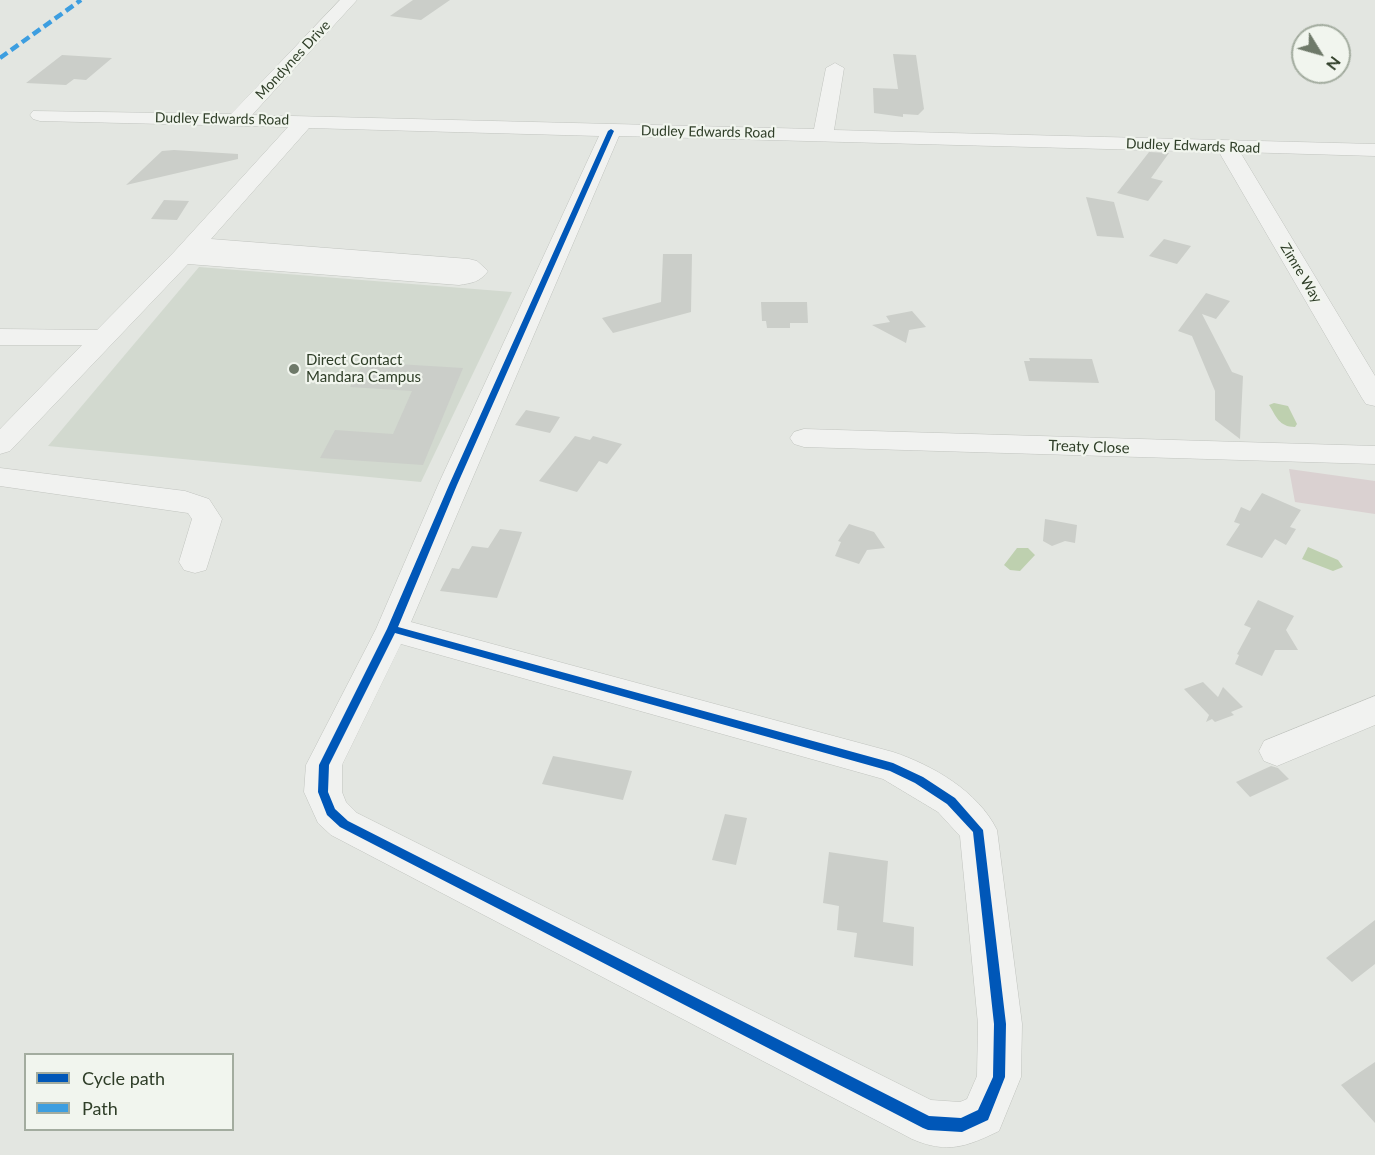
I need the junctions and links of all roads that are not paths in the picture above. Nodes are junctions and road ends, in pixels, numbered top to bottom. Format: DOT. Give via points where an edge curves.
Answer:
graph roads {
  1 [pos="349,0"];
  2 [pos="835,68"];
  3 [pos="40,115"];
  4 [pos="237,119"];
  5 [pos="304,121"];
  6 [pos="611,131"];
  7 [pos="823,134"];
  8 [pos="1227,148"];
  9 [pos="1375,150"];
  10 [pos="188,250"];
  11 [pos="0,337"];
  12 [pos="103,339"];
  13 [pos="1375,398"];
  14 [pos="804,438"];
  15 [pos="0,444"];
  16 [pos="1375,455"];
  17 [pos="0,477"];
  18 [pos="195,562"];
  19 [pos="392,629"];
  20 [pos="1375,710"];
  21 [pos="1276,751"];
  1 -- 4 [label="street, Mondynes Drive"];
  2 -- 7 [label="street"];
  3 -- 4 [label="street, Dudley Edwards Road"];
  4 -- 5 [label="street, Dudley Edwards Road"];
  5 -- 6 [label="street, Dudley Edwards Road"];
  5 -- 10 [label="street"];
  6 -- 7 [label="street, Dudley Edwards Road"];
  6 -- 19 [label="street"];
  7 -- 8 [label="street, Dudley Edwards Road"];
  8 -- 9 [label="street, Dudley Edwards Road"];
  8 -- 13 [label="street, Zimre Way"];
  10 -- 10 [label="street" via="469,266 476,271 459,278"];
  10 -- 12 [label="street"];
  11 -- 12 [label="street"];
  12 -- 15 [label="street"];
  14 -- 16 [label="street, Treaty Close"];
  17 -- 18 [label="street" via="199,506 207,519"];
  19 -- 19 [label="street" via="893,768 951,801 978,830 1000,1024 999,1077 983,1115 962,1125 928,1123 344,824 331,812 323,792 324,765"];
  20 -- 21 [label="street"];
}
